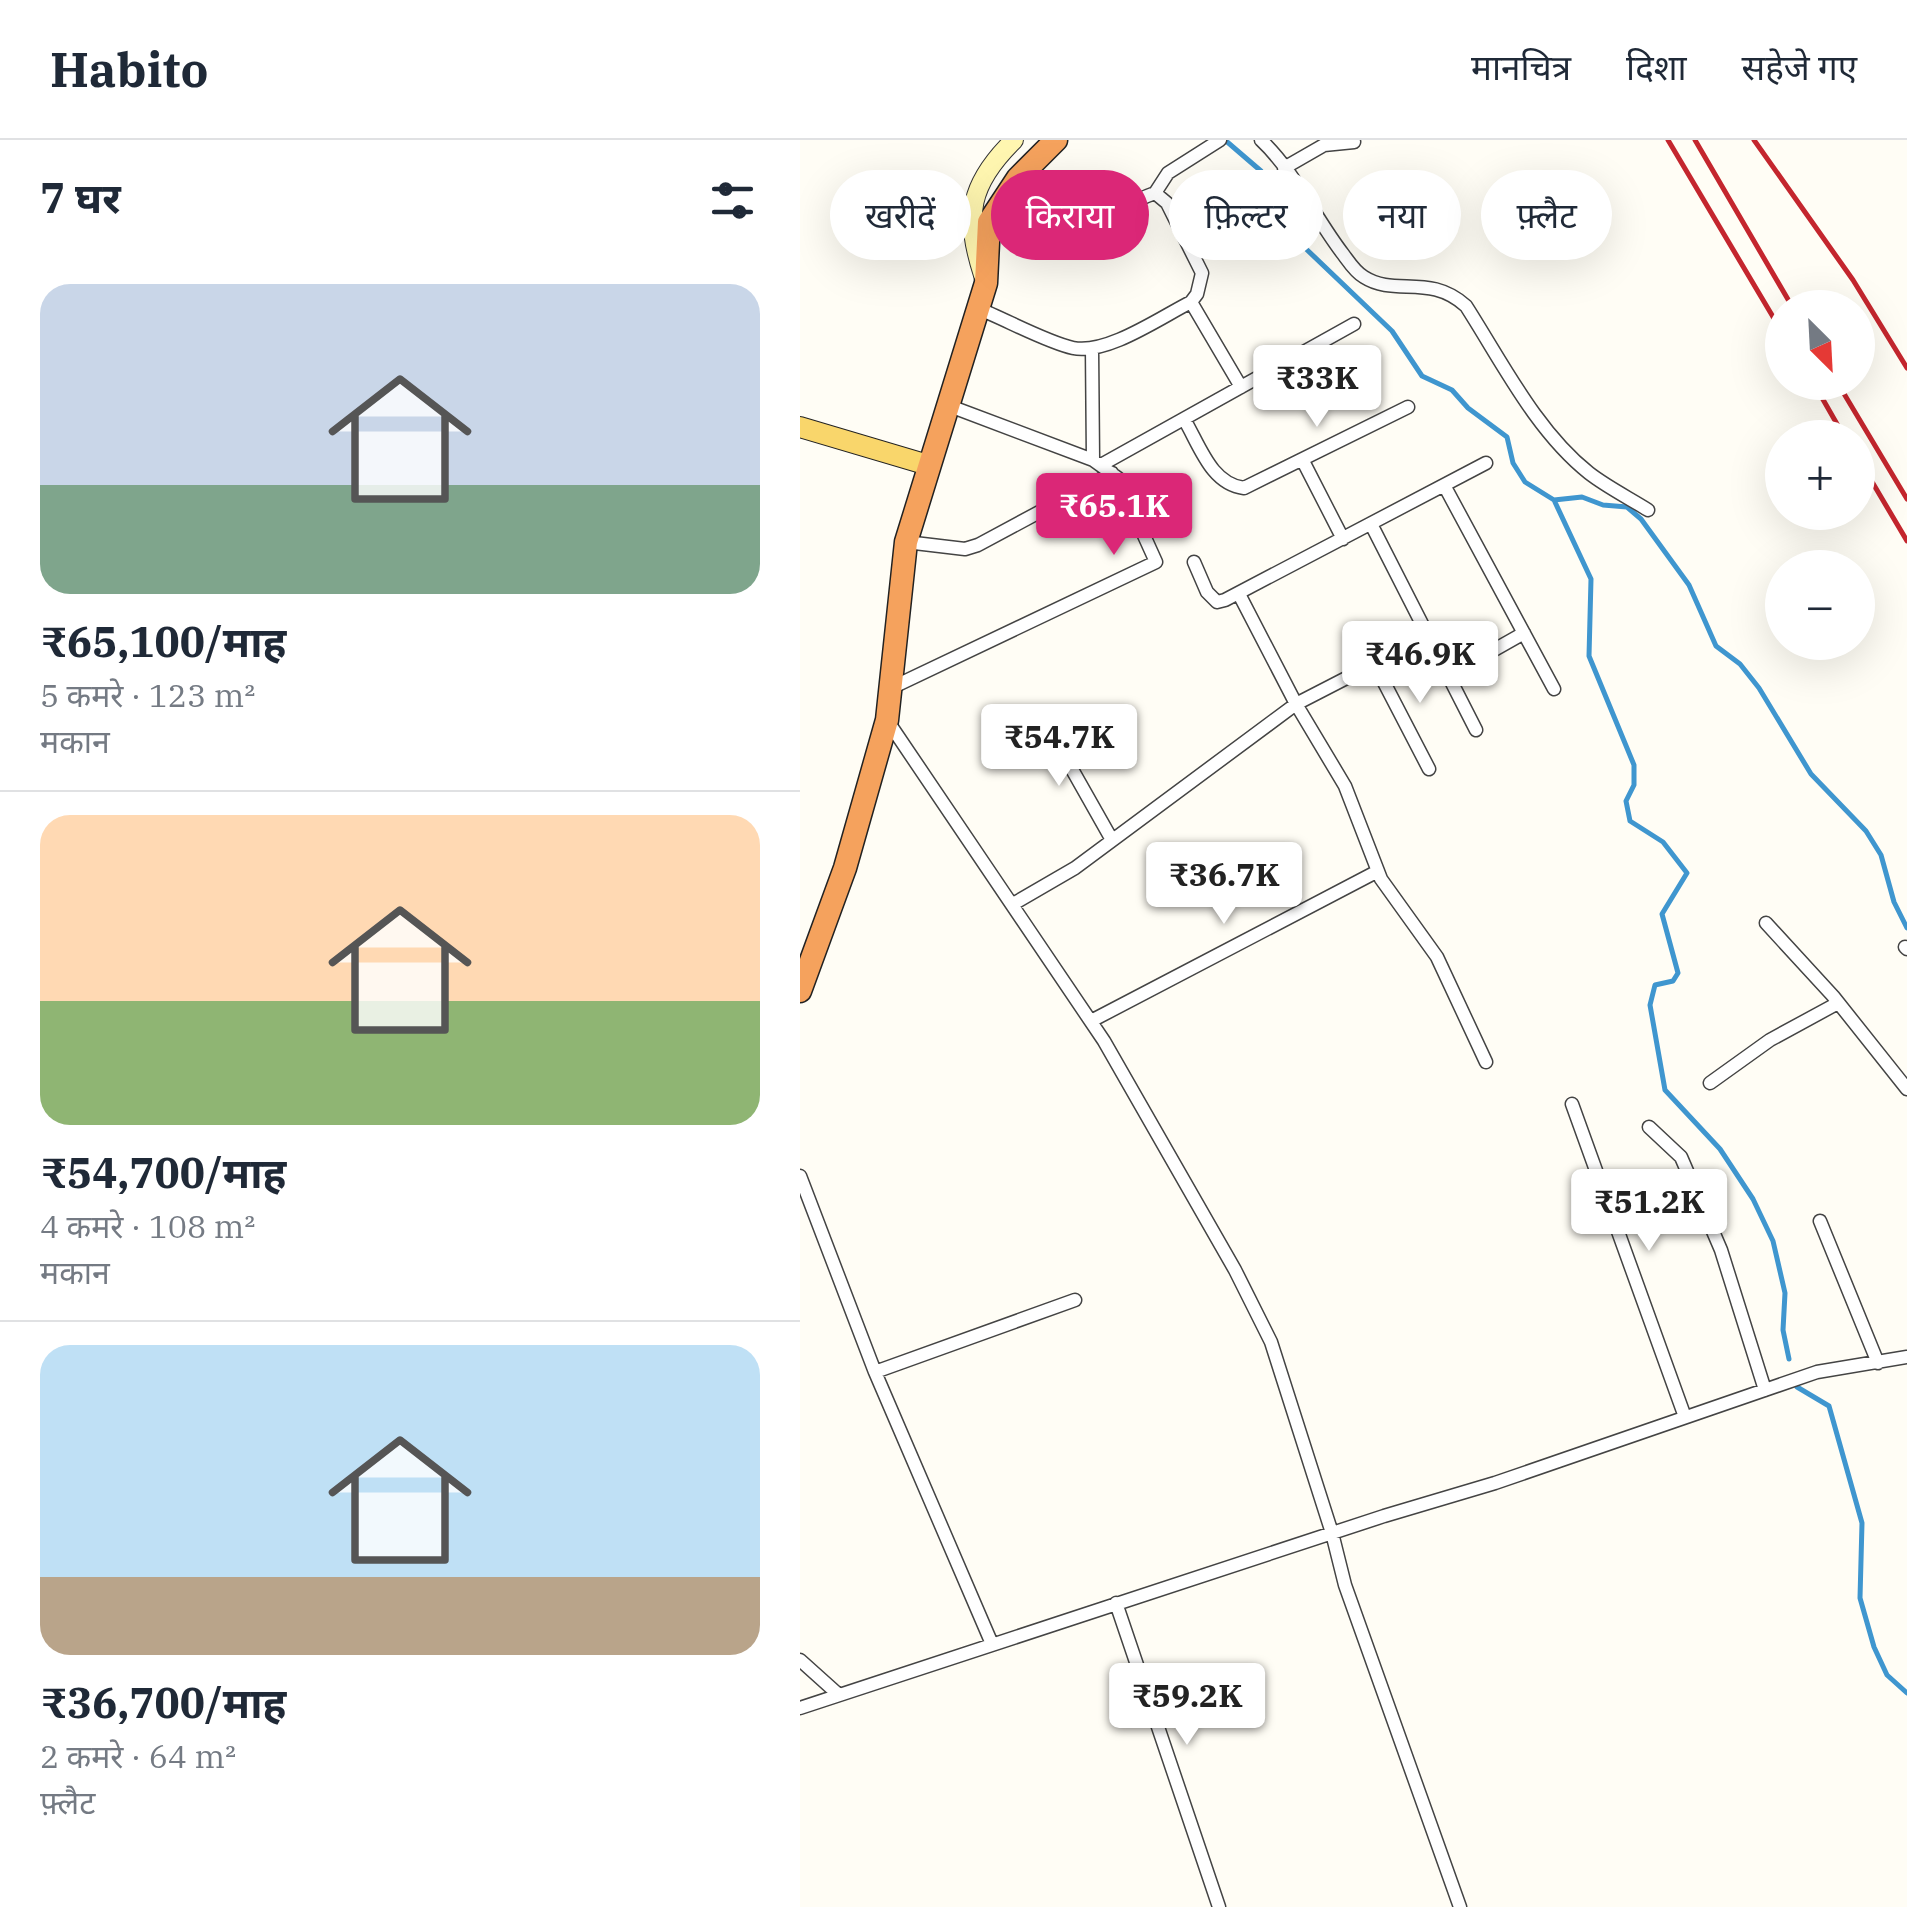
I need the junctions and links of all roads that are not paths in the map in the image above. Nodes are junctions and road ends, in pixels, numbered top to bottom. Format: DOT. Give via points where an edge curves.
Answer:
graph roads {
  1 [pos="1014,140"];
  2 [pos="1056,140"];
  3 [pos="1220,140"];
  4 [pos="1261,140"];
  5 [pos="1354,142"];
  6 [pos="1284,168"];
  7 [pos="1155,193"];
  8 [pos="989,222"];
  9 [pos="986,283"];
  10 [pos="1190,302"];
  11 [pos="977,308"];
  12 [pos="1354,324"];
  13 [pos="1092,348"];
  14 [pos="1241,387"];
  15 [pos="947,405"];
  16 [pos="1408,408"];
  17 [pos="1184,419"];
  18 [pos="800,428"];
  19 [pos="1303,461"];
  20 [pos="1486,463"];
  21 [pos="928,464"];
  22 [pos="1102,466"];
  23 [pos="1444,485"];
  24 [pos="1648,510"];
  25 [pos="1371,524"];
  26 [pos="1343,538"];
  27 [pos="906,542"];
  28 [pos="1194,562"];
  29 [pos="1239,594"];
  30 [pos="1524,633"];
  31 [pos="1428,636"];
  32 [pos="1374,663"];
  33 [pos="1448,676"];
  34 [pos="892,688"];
  35 [pos="1554,688"];
  36 [pos="1296,704"];
  37 [pos="1042,718"];
  38 [pos="887,720"];
  39 [pos="1476,730"];
  40 [pos="1429,769"];
  41 [pos="1112,840"];
  42 [pos="1378,871"];
  43 [pos="1013,904"];
  44 [pos="1766,923"];
  45 [pos="800,991"];
  46 [pos="1838,1002"];
  47 [pos="1090,1021"];
  48 [pos="1486,1062"];
  49 [pos="1710,1083"];
  50 [pos="1907,1090"];
  51 [pos="1572,1104"];
  52 [pos="1648,1127"];
  53 [pos="800,1176"];
  54 [pos="1820,1220"];
  55 [pos="1075,1300"];
  56 [pos="1907,1357"];
  57 [pos="1878,1364"];
  58 [pos="875,1372"];
  59 [pos="1765,1390"];
  60 [pos="1685,1417"];
  61 [pos="1332,1533"];
  62 [pos="1116,1603"];
  63 [pos="992,1644"];
  64 [pos="800,1660"];
  65 [pos="838,1695"];
  66 [pos="800,1708"];
  67 [pos="1219,1907"];
  68 [pos="1460,1907"];
  1 -- 9 [label="street" via="992,163 973,204 970,221"];
  2 -- 8 [label="highway"];
  3 -- 7 [label="street" via="1168,173"];
  4 -- 6 [label="street"];
  5 -- 6 [label="street" via="1324,145"];
  6 -- 24 [label="street" via="1358,273 1453,294 1576,462"];
  7 -- 8 [label="street" via="1088,228 1038,230"];
  7 -- 10 [label="street" via="1167,203 1202,274"];
  8 -- 9 [label="highway"];
  9 -- 11 [label="highway"];
  10 -- 13 [label="street"];
  10 -- 14 [label="street"];
  11 -- 13 [label="street" via="1074,348"];
  11 -- 15 [label="highway"];
  12 -- 14 [label="street"];
  13 -- 22 [label="street"];
  14 -- 17 [label="street"];
  15 -- 21 [label="highway"];
  15 -- 22 [label="street"];
  16 -- 19 [label="street"];
  17 -- 19 [label="street" via="1228,486 1244,488"];
  17 -- 22 [label="street"];
  18 -- 21 [label="main road"];
  19 -- 26 [label="street"];
  20 -- 23 [label="street"];
  21 -- 27 [label="highway"];
  22 -- 27 [label="street" via="978,545"];
  22 -- 34 [label="street" via="1118,478 1156,562"];
  23 -- 25 [label="street"];
  23 -- 30 [label="street"];
  25 -- 26 [label="street"];
  25 -- 31 [label="street"];
  26 -- 29 [label="street"];
  27 -- 34 [label="highway"];
  28 -- 29 [label="street" via="1211,598"];
  29 -- 36 [label="street"];
  30 -- 33 [label="street"];
  30 -- 35 [label="street"];
  31 -- 32 [label="street"];
  31 -- 33 [label="street"];
  32 -- 36 [label="street"];
  32 -- 40 [label="street"];
  33 -- 39 [label="street"];
  34 -- 38 [label="highway"];
  36 -- 41 [label="street"];
  36 -- 42 [label="street" via="1345,786"];
  37 -- 41 [label="street"];
  38 -- 43 [label="street"];
  38 -- 45 [label="highway" via="845,868"];
  41 -- 43 [label="street"];
  42 -- 47 [label="street"];
  42 -- 48 [label="street" via="1437,956"];
  43 -- 47 [label="street"];
  44 -- 46 [label="street"];
  46 -- 49 [label="street"];
  46 -- 50 [label="street"];
  47 -- 61 [label="street" via="1270,1342"];
  51 -- 60 [label="street"];
  52 -- 59 [label="street" via="1681,1156 1721,1250"];
  53 -- 58 [label="street"];
  54 -- 57 [label="street"];
  55 -- 58 [label="street"];
  56 -- 57 [label="street"];
  57 -- 59 [label="street" via="1817,1372"];
  58 -- 63 [label="street"];
  59 -- 60 [label="street"];
  60 -- 61 [label="street"];
  61 -- 62 [label="street"];
  61 -- 68 [label="street"];
  62 -- 63 [label="street"];
  62 -- 67 [label="street"];
  63 -- 65 [label="street"];
  64 -- 65 [label="street"];
  65 -- 66 [label="street"];
}
